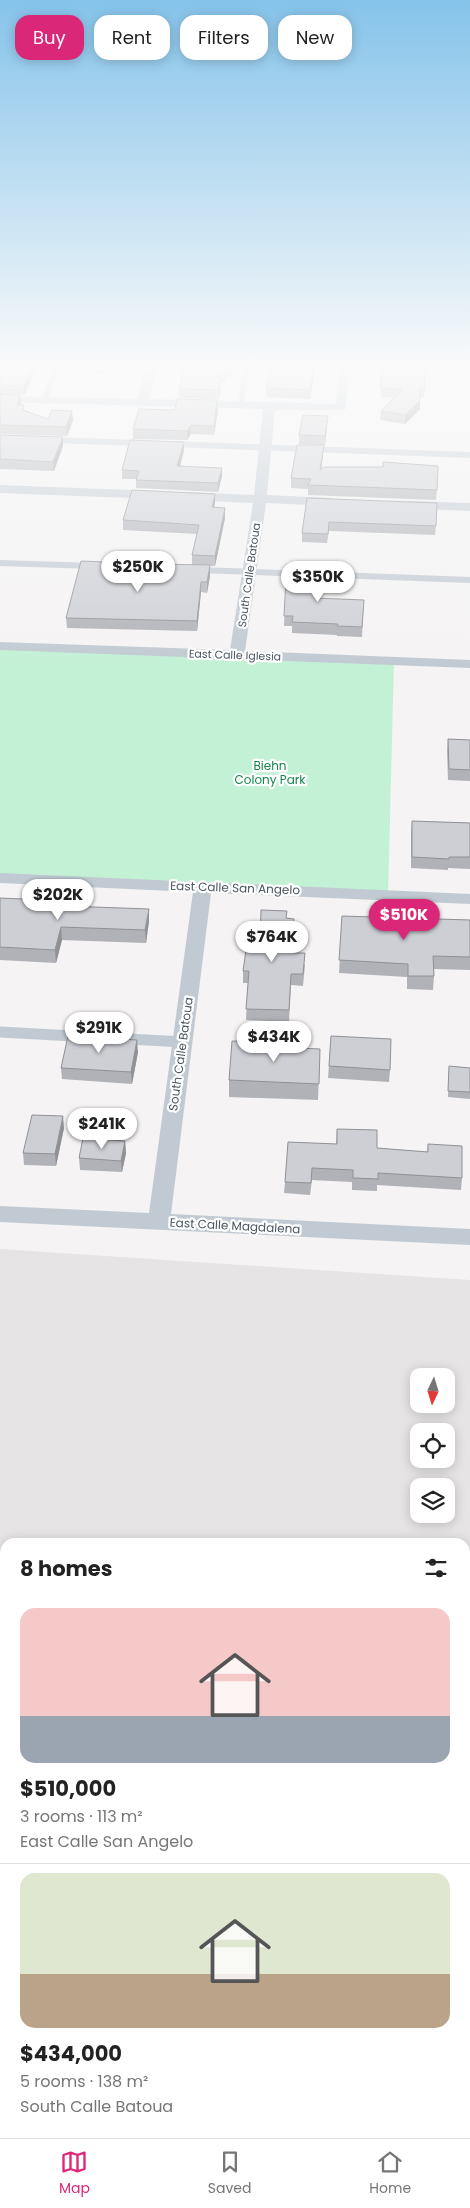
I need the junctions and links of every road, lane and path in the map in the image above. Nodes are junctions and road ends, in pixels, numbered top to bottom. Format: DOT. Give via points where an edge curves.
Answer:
graph roads {
  1 [pos="264,466"];
  2 [pos="0,489"];
  3 [pos="260,500"];
  4 [pos="346,503"];
  5 [pos="394,504"];
  6 [pos="470,507"];
  7 [pos="0,563"];
  8 [pos="167,569"];
  9 [pos="187,569"];
  10 [pos="249,572"];
  11 [pos="470,580"];
  12 [pos="0,646"];
  13 [pos="237,654"];
  14 [pos="470,664"];
  15 [pos="0,878"];
  16 [pos="203,887"];
  17 [pos="470,898"];
  18 [pos="0,1032"];
  19 [pos="183,1042"];
  20 [pos="0,1214"];
  21 [pos="159,1222"];
  22 [pos="470,1237"];
  1 -- 3 [label="street, South Calle Batoua"];
  2 -- 3 [label="street"];
  3 -- 4 [label="street"];
  3 -- 10 [label="street, South Calle Batoua"];
  5 -- 6 [label="street"];
  7 -- 8 [label="lane"];
  9 -- 10 [label="lane"];
  10 -- 11 [label="lane"];
  10 -- 13 [label="street, South Calle Batoua"];
  12 -- 13 [label="street, East Calle Iglesia"];
  13 -- 14 [label="street, East Calle Iglesia"];
  15 -- 16 [label="street, East Calle San Angelo"];
  16 -- 17 [label="street, East Calle San Angelo"];
  16 -- 19 [label="street, South Calle Batoua"];
  18 -- 19 [label="lane"];
  19 -- 21 [label="street, South Calle Batoua"];
  20 -- 21 [label="street, East Calle Magdalena"];
  21 -- 22 [label="street, East Calle Magdalena"];
}
